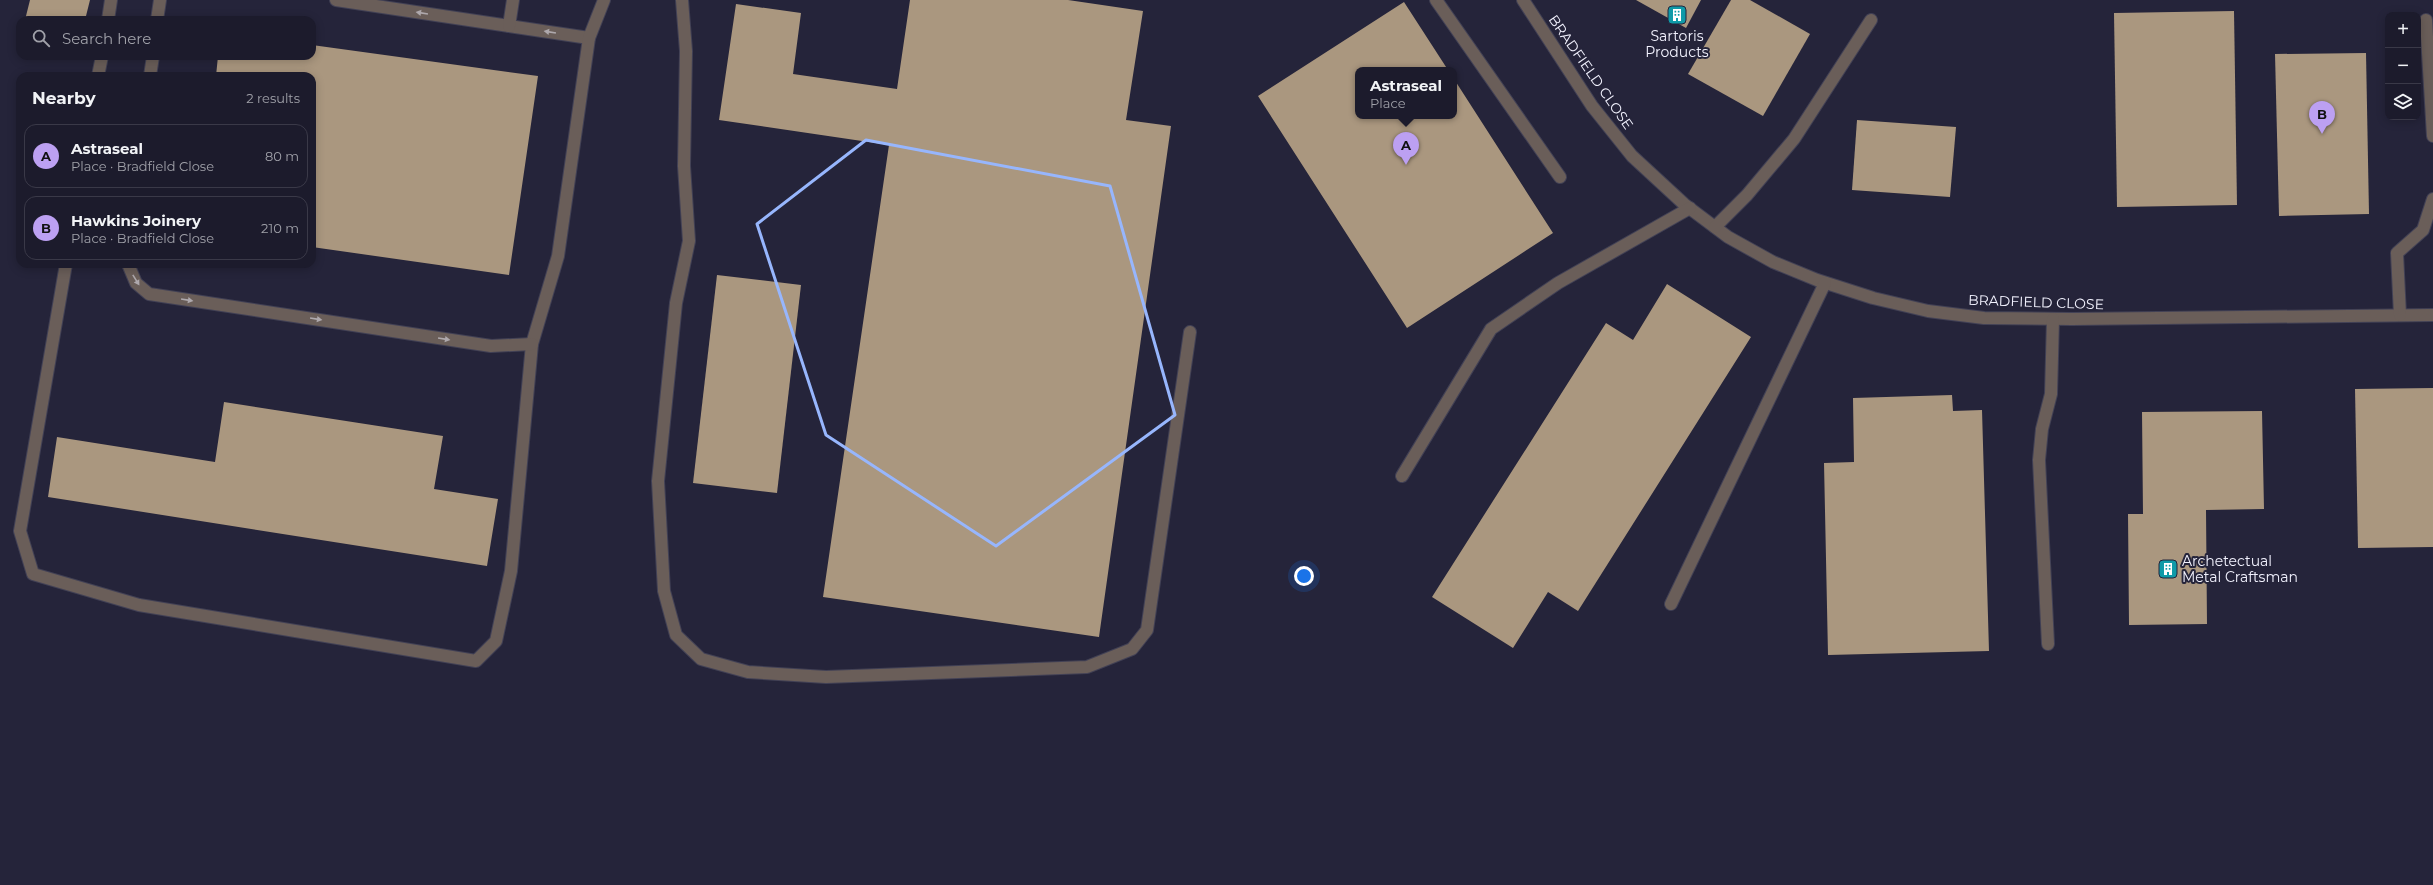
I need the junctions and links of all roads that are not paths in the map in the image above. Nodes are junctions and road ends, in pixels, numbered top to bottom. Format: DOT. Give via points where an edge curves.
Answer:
graph roads {
  1 [pos="111,0"];
  2 [pos="160,0"];
  3 [pos="336,0"];
  4 [pos="513,0"];
  5 [pos="604,0"];
  6 [pos="682,0"];
  7 [pos="1436,0"];
  8 [pos="1524,0"];
  9 [pos="109,16"];
  10 [pos="158,16"];
  11 [pos="1871,20"];
  12 [pos="2426,20"];
  13 [pos="509,26"];
  14 [pos="589,38"];
  15 [pos="101,60"];
  16 [pos="152,60"];
  17 [pos="99,72"];
  18 [pos="151,72"];
  19 [pos="2433,136"];
  20 [pos="1560,177"];
  21 [pos="2433,199"];
  22 [pos="1690,208"];
  23 [pos="1715,227"];
  24 [pos="65,268"];
  25 [pos="130,268"];
  26 [pos="1825,283"];
  27 [pos="2400,315"];
  28 [pos="2433,315"];
  29 [pos="2053,319"];
  30 [pos="1190,332"];
  31 [pos="532,344"];
  32 [pos="1402,476"];
  33 [pos="1671,604"];
  34 [pos="2048,644"];
  1 -- 9 [label="street"];
  2 -- 10 [label="street"];
  13 -- 3 [label="street, one-way"];
  4 -- 13 [label="street"];
  5 -- 14 [label="street"];
  6 -- 30 [label="street" via="686,51 684,166 689,240 676,303 658,481 664,591 676,635 701,659 748,672 826,677 1087,667 1132,648 1147,630"];
  7 -- 20 [label="street"];
  8 -- 22 [label="street, BRADFIELD CLOSE" via="1592,106 1632,156"];
  11 -- 23 [label="street" via="1794,139 1747,195"];
  12 -- 19 [label="street"];
  14 -- 13 [label="street, one-way"];
  14 -- 31 [label="street" via="558,256"];
  15 -- 17 [label="street"];
  16 -- 18 [label="street"];
  21 -- 27 [label="street" via="2423,230 2397,253"];
  22 -- 23 [label="street, BRADFIELD CLOSE"];
  22 -- 32 [label="street" via="1558,283 1491,329"];
  23 -- 26 [label="street, BRADFIELD CLOSE" via="1773,262"];
  24 -- 31 [label="street" via="20,531 33,574 140,605 476,661 496,641 511,571"];
  25 -- 31 [label="street, one-way" via="136,283 148,294 491,346"];
  26 -- 29 [label="street, BRADFIELD CLOSE" via="1873,298 1928,310 1984,318"];
  26 -- 33 [label="street"];
  27 -- 28 [label="street, BRADFIELD CLOSE"];
  27 -- 29 [label="street, BRADFIELD CLOSE"];
  29 -- 34 [label="street" via="2051,394 2042,429 2039,460"];
}
